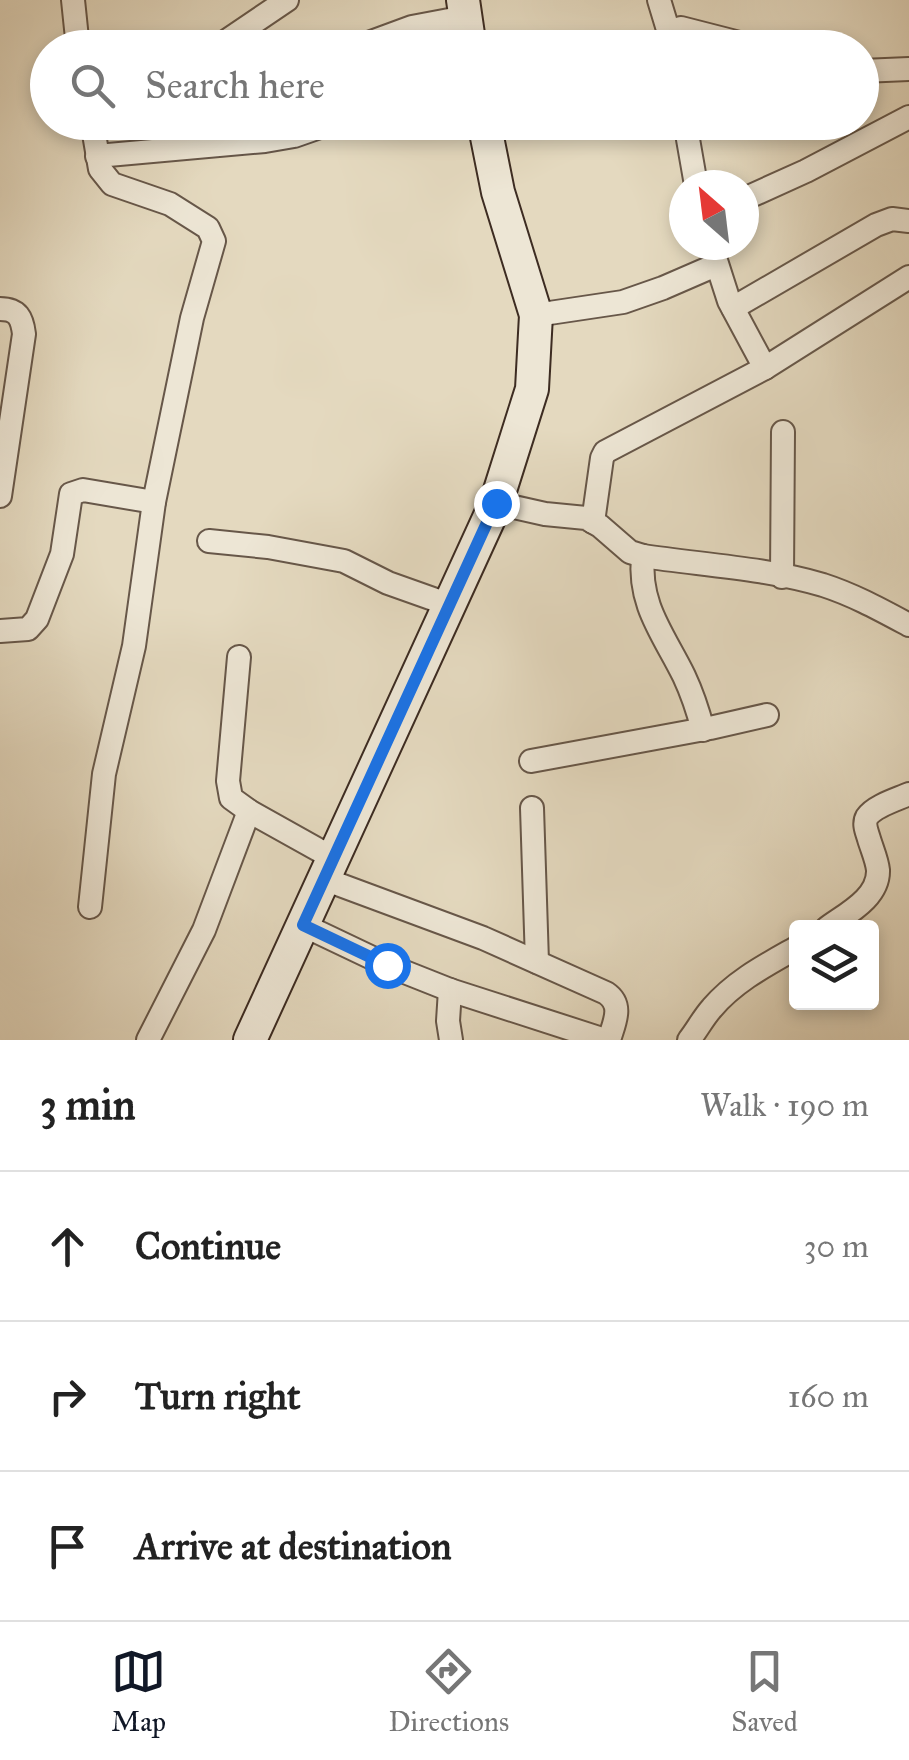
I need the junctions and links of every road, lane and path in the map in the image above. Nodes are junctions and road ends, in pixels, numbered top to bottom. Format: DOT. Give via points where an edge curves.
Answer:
graph roads {
  1 [pos="73,0"];
  2 [pos="287,0"];
  3 [pos="659,0"];
  4 [pos="466,22"];
  5 [pos="76,30"];
  6 [pos="243,30"];
  7 [pos="404,30"];
  8 [pos="667,30"];
  9 [pos="909,69"];
  10 [pos="879,70"];
  11 [pos="909,116"];
  12 [pos="879,132"];
  13 [pos="95,140"];
  14 [pos="271,140"];
  15 [pos="488,140"];
  16 [pos="687,140"];
  17 [pos="864,140"];
  18 [pos="97,156"];
  19 [pos="693,170"];
  20 [pos="759,191"];
  21 [pos="909,221"];
  22 [pos="706,260"];
  23 [pos="716,260"];
  24 [pos="909,277"];
  25 [pos="733,308"];
  26 [pos="0,310"];
  27 [pos="536,315"];
  28 [pos="766,368"];
  29 [pos="783,432"];
  30 [pos="0,496"];
  31 [pos="154,502"];
  32 [pos="496,503"];
  33 [pos="593,522"];
  34 [pos="209,541"];
  35 [pos="643,556"];
  36 [pos="782,577"];
  37 [pos="450,605"];
  38 [pos="909,626"];
  39 [pos="0,630"];
  40 [pos="239,657"];
  41 [pos="768,715"];
  42 [pos="703,730"];
  43 [pos="530,761"];
  44 [pos="909,794"];
  45 [pos="532,808"];
  46 [pos="249,812"];
  47 [pos="329,868"];
  48 [pos="90,907"];
  49 [pos="838,920"];
  50 [pos="303,925"];
  51 [pos="789,952"];
  52 [pos="537,962"];
  53 [pos="450,990"];
  54 [pos="148,1040"];
  55 [pos="250,1040"];
  56 [pos="451,1040"];
  57 [pos="607,1040"];
  58 [pos="688,1040"];
  1 -- 5 [label="street"];
  2 -- 6 [label="street"];
  3 -- 8 [label="street"];
  4 -- 7 [label="street"];
  9 -- 10 [label="street"];
  11 -- 12 [label="street"];
  13 -- 18 [label="street"];
  14 -- 18 [label="street"];
  15 -- 27 [label="street"];
  16 -- 19 [label="street"];
  17 -- 20 [label="street"];
  18 -- 31 [label="street" via="112,184 170,204 208,228 214,241"];
  21 -- 25 [label="street" via="876,225"];
  22 -- 27 [label="street" via="663,288 623,302"];
  23 -- 25 [label="street"];
  24 -- 28 [label="street"];
  25 -- 28 [label="street"];
  26 -- 30 [label="street" via="18,313 24,334"];
  27 -- 32 [label="street" via="532,388"];
  28 -- 33 [label="street" via="605,452"];
  29 -- 36 [label="street"];
  31 -- 39 [label="street" via="83,490 71,494 66,544 37,619 28,628"];
  31 -- 48 [label="street" via="134,646 104,774"];
  32 -- 33 [label="street"];
  32 -- 37 [label="street"];
  33 -- 35 [label="street"];
  34 -- 37 [label="street" via="344,561"];
  35 -- 36 [label="street"];
  35 -- 42 [label="street" via="648,606"];
  36 -- 38 [label="street" via="864,600"];
  37 -- 47 [label="street"];
  40 -- 46 [label="street" via="228,781 232,798"];
  41 -- 42 [label="street"];
  42 -- 43 [label="street"];
  44 -- 49 [label="street" via="866,819 876,885"];
  45 -- 52 [label="street"];
  46 -- 47 [label="street"];
  46 -- 54 [label="street" via="204,930"];
  47 -- 50 [label="street"];
  47 -- 52 [label="street"];
  50 -- 53 [label="street"];
  50 -- 55 [label="street"];
  51 -- 58 [label="street" via="724,995"];
  52 -- 57 [label="street" via="614,998 617,1013"];
  53 -- 56 [label="street"];
  53 -- 57 [label="street"];
}
